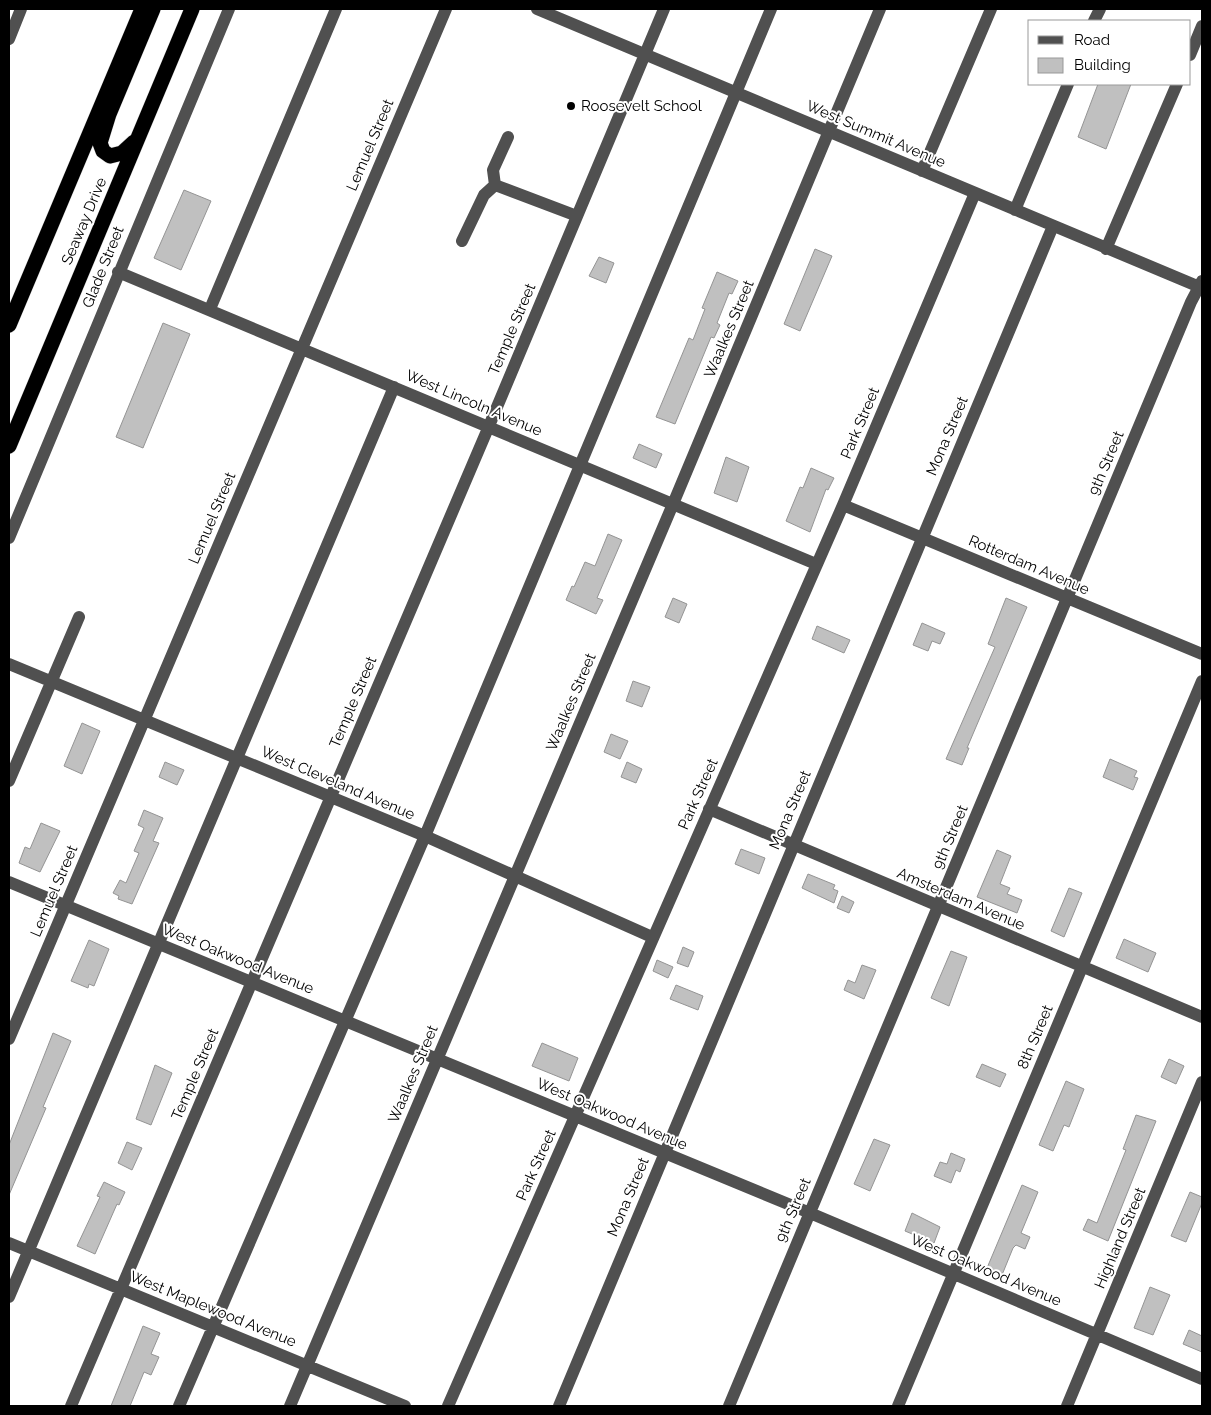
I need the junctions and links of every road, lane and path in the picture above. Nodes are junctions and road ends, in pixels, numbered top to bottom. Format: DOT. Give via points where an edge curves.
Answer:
graph roads {
  1 [pos="22,9"];
  2 [pos="142,9"];
  3 [pos="153,9"];
  4 [pos="183,9"];
  5 [pos="192,9"];
  6 [pos="229,9"];
  7 [pos="336,9"];
  8 [pos="446,9"];
  9 [pos="537,9"];
  10 [pos="664,9"];
  11 [pos="771,9"];
  12 [pos="880,9"];
  13 [pos="991,9"];
  14 [pos="551,12"];
  15 [pos="1202,26"];
  16 [pos="9,39"];
  17 [pos="1191,53"];
  18 [pos="645,54"];
  19 [pos="165,73"];
  20 [pos="1068,85"];
  21 [pos="1178,85"];
  22 [pos="736,93"];
  23 [pos="828,132"];
  24 [pos="508,137"];
  25 [pos="137,139"];
  26 [pos="922,171"];
  27 [pos="495,185"];
  28 [pos="975,193"];
  29 [pos="1016,210"];
  30 [pos="577,216"];
  31 [pos="1053,226"];
  32 [pos="462,241"];
  33 [pos="1106,248"];
  34 [pos="118,272"];
  35 [pos="1201,285"];
  36 [pos="210,309"];
  37 [pos="9,324"];
  38 [pos="301,348"];
  39 [pos="394,387"];
  40 [pos="489,426"];
  41 [pos="9,446"];
  42 [pos="580,465"];
  43 [pos="673,504"];
  44 [pos="843,505"];
  45 [pos="9,538"];
  46 [pos="922,538"];
  47 [pos="816,564"];
  48 [pos="1067,598"];
  49 [pos="79,617"];
  50 [pos="1202,654"];
  51 [pos="9,664"];
  52 [pos="1202,680"];
  53 [pos="52,683"];
  54 [pos="145,719"];
  55 [pos="237,758"];
  56 [pos="9,781"];
  57 [pos="330,797"];
  58 [pos="709,809"];
  59 [pos="425,836"];
  60 [pos="793,846"];
  61 [pos="516,876"];
  62 [pos="9,882"];
  63 [pos="66,905"];
  64 [pos="938,907"];
  65 [pos="652,937"];
  66 [pos="159,944"];
  67 [pos="1081,968"];
  68 [pos="251,982"];
  69 [pos="1202,1017"];
  70 [pos="345,1020"];
  71 [pos="9,1039"];
  72 [pos="437,1058"];
  73 [pos="1202,1082"];
  74 [pos="575,1116"];
  75 [pos="664,1154"];
  76 [pos="810,1213"];
  77 [pos="9,1243"];
  78 [pos="28,1251"];
  79 [pos="954,1274"];
  80 [pos="121,1289"];
  81 [pos="9,1297"];
  82 [pos="213,1327"];
  83 [pos="1097,1334"];
  84 [pos="308,1366"];
  85 [pos="1202,1379"];
  86 [pos="71,1406"];
  87 [pos="179,1406"];
  88 [pos="290,1406"];
  89 [pos="405,1406"];
  90 [pos="448,1406"];
  91 [pos="559,1406"];
  92 [pos="729,1406"];
  93 [pos="898,1406"];
  94 [pos="1067,1406"];
  1 -- 16 [label="street"];
  2 -- 37 [label="highway, Seaway Drive"];
  3 -- 25 [label="highway" via="100,143 110,156 122,153"];
  4 -- 19 [label="highway"];
  5 -- 19 [label="highway, Seaway Drive"];
  6 -- 34 [label="street, Glade Street"];
  7 -- 36 [label="street"];
  8 -- 38 [label="street, Lemuel Street"];
  9 -- 14 [label="street, West Summit Avenue"];
  10 -- 18 [label="street, Temple Street"];
  11 -- 22 [label="street"];
  12 -- 23 [label="street, Waalkes Street"];
  13 -- 26 [label="street"];
  14 -- 18 [label="street, West Summit Avenue"];
  15 -- 17 [label="street"];
  18 -- 22 [label="street, West Summit Avenue"];
  18 -- 30 [label="street, Temple Street"];
  19 -- 25 [label="highway, Seaway Drive"];
  20 -- 29 [label="street"];
  21 -- 33 [label="street"];
  22 -- 23 [label="street, West Summit Avenue"];
  22 -- 42 [label="street"];
  23 -- 26 [label="street, West Summit Avenue"];
  23 -- 43 [label="street, Waalkes Street"];
  24 -- 27 [label="street" via="493,170"];
  25 -- 41 [label="highway, Seaway Drive"];
  26 -- 28 [label="street, West Summit Avenue"];
  27 -- 30 [label="street"];
  27 -- 32 [label="street" via="484,195"];
  28 -- 29 [label="street, West Summit Avenue"];
  28 -- 44 [label="street, Park Street"];
  29 -- 31 [label="street, West Summit Avenue"];
  30 -- 40 [label="street, Temple Street"];
  31 -- 33 [label="street, West Summit Avenue"];
  31 -- 46 [label="street, Mona Street"];
  33 -- 35 [label="street, West Summit Avenue"];
  34 -- 36 [label="street, West Lincoln Avenue"];
  34 -- 45 [label="street, Glade Street"];
  35 -- 48 [label="street, 9th Street" via="1191,302"];
  36 -- 38 [label="street, West Lincoln Avenue"];
  38 -- 39 [label="street, West Lincoln Avenue"];
  38 -- 54 [label="street, Lemuel Street"];
  39 -- 40 [label="street, West Lincoln Avenue"];
  39 -- 55 [label="street"];
  40 -- 42 [label="street, West Lincoln Avenue"];
  40 -- 57 [label="street, Temple Street"];
  42 -- 43 [label="street, West Lincoln Avenue"];
  42 -- 59 [label="street"];
  43 -- 47 [label="street, West Lincoln Avenue"];
  43 -- 61 [label="street, Waalkes Street"];
  44 -- 46 [label="street, Rotterdam Avenue"];
  44 -- 47 [label="street, Park Street"];
  46 -- 48 [label="street, Rotterdam Avenue"];
  46 -- 60 [label="street, Mona Street"];
  47 -- 58 [label="street, Park Street"];
  48 -- 50 [label="street, Rotterdam Avenue"];
  48 -- 64 [label="street, 9th Street"];
  49 -- 53 [label="street"];
  51 -- 53 [label="street, West Cleveland Avenue"];
  52 -- 67 [label="street, 8th Street"];
  53 -- 54 [label="street, West Cleveland Avenue"];
  53 -- 56 [label="street"];
  54 -- 55 [label="street, West Cleveland Avenue"];
  54 -- 63 [label="street, Lemuel Street"];
  55 -- 57 [label="street, West Cleveland Avenue"];
  55 -- 66 [label="street"];
  57 -- 59 [label="street, West Cleveland Avenue"];
  57 -- 68 [label="street, Temple Street"];
  58 -- 60 [label="street, Amsterdam Avenue"];
  58 -- 65 [label="street, Park Street"];
  59 -- 61 [label="street, West Cleveland Avenue"];
  59 -- 70 [label="street"];
  60 -- 64 [label="street, Amsterdam Avenue"];
  60 -- 75 [label="street, Mona Street"];
  61 -- 65 [label="street, West Cleveland Avenue"];
  61 -- 72 [label="street, Waalkes Street"];
  62 -- 63 [label="street, West Oakwood Avenue"];
  63 -- 66 [label="street, West Oakwood Avenue"];
  63 -- 71 [label="street, Lemuel Street"];
  64 -- 67 [label="street, Amsterdam Avenue"];
  64 -- 76 [label="street, 9th Street"];
  65 -- 74 [label="street, Park Street"];
  66 -- 68 [label="street, West Oakwood Avenue"];
  66 -- 78 [label="street"];
  67 -- 69 [label="street, Amsterdam Avenue"];
  67 -- 79 [label="street, 8th Street"];
  68 -- 70 [label="street, West Oakwood Avenue"];
  68 -- 80 [label="street, Temple Street"];
  70 -- 72 [label="street, West Oakwood Avenue"];
  70 -- 82 [label="street"];
  72 -- 74 [label="street, West Oakwood Avenue"];
  72 -- 84 [label="street, Waalkes Street"];
  73 -- 83 [label="street, Highland Street"];
  74 -- 75 [label="street, West Oakwood Avenue"];
  74 -- 90 [label="street, Park Street"];
  75 -- 76 [label="street, West Oakwood Avenue"];
  75 -- 91 [label="street, Mona Street"];
  76 -- 79 [label="street, West Oakwood Avenue"];
  76 -- 92 [label="street, 9th Street"];
  77 -- 78 [label="street, West Maplewood Avenue"];
  78 -- 80 [label="street, West Maplewood Avenue"];
  78 -- 81 [label="street"];
  79 -- 83 [label="street, West Oakwood Avenue"];
  79 -- 93 [label="street, 8th Street"];
  80 -- 82 [label="street, West Maplewood Avenue"];
  80 -- 86 [label="street, Temple Street"];
  82 -- 84 [label="street, West Maplewood Avenue"];
  82 -- 87 [label="street"];
  83 -- 85 [label="street, West Oakwood Avenue"];
  83 -- 94 [label="street, Highland Street"];
  84 -- 88 [label="street, Waalkes Street"];
  84 -- 89 [label="street, West Maplewood Avenue"];
}
